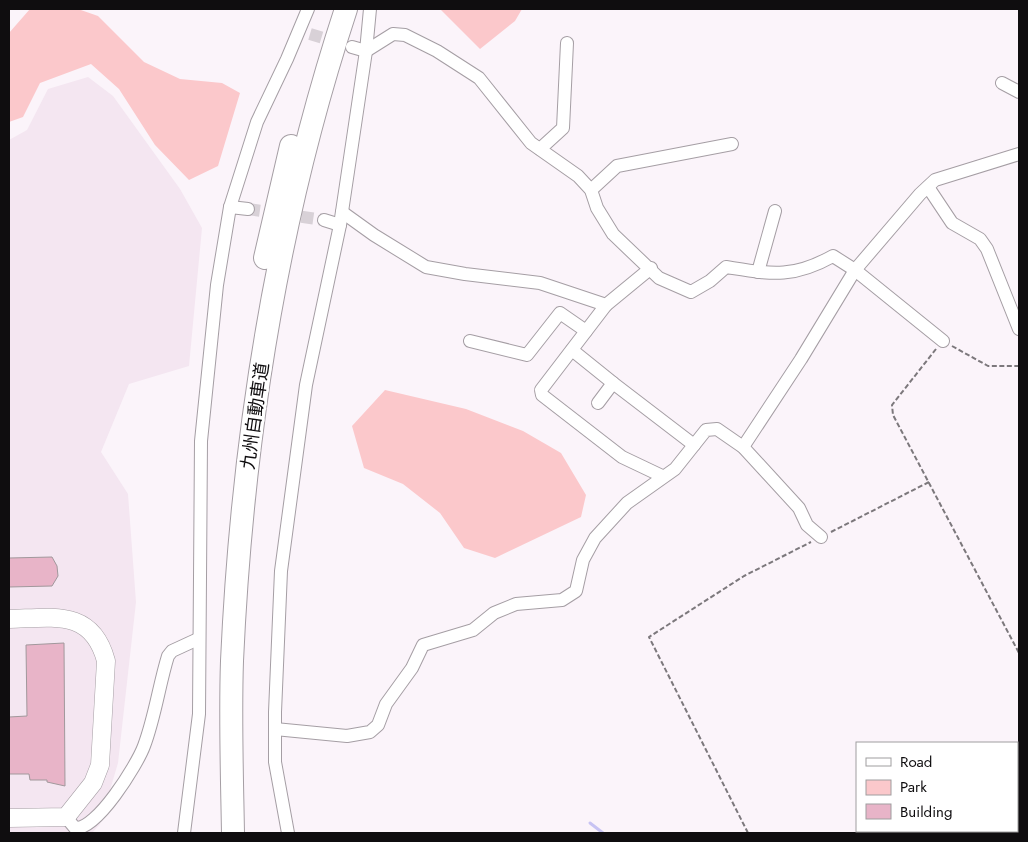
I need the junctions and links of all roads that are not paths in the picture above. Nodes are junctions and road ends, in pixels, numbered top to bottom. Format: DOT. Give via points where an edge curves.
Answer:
graph roads {
  1 [pos="330,9"];
  2 [pos="346,9"];
  3 [pos="370,9"];
  4 [pos="302,10"];
  5 [pos="567,43"];
  6 [pos="352,47"];
  7 [pos="366,51"];
  8 [pos="1002,83"];
  9 [pos="1019,92"];
  10 [pos="732,144"];
  11 [pos="540,149"];
  12 [pos="1019,154"];
  13 [pos="928,187"];
  14 [pos="591,190"];
  15 [pos="230,207"];
  16 [pos="248,209"];
  17 [pos="775,211"];
  18 [pos="341,218"];
  19 [pos="324,220"];
  20 [pos="651,268"];
  21 [pos="855,270"];
  22 [pos="758,272"];
  23 [pos="606,305"];
  24 [pos="1019,329"];
  25 [pos="586,331"];
  26 [pos="470,341"];
  27 [pos="943,341"];
  28 [pos="572,350"];
  29 [pos="613,382"];
  30 [pos="598,403"];
  31 [pos="694,445"];
  32 [pos="743,447"];
  33 [pos="662,476"];
  34 [pos="821,537"];
  35 [pos="9,619"];
  36 [pos="198,639"];
  37 [pos="275,729"];
  38 [pos="66,817"];
  39 [pos="9,818"];
  40 [pos="184,833"];
  41 [pos="218,833"];
  42 [pos="233,833"];
  43 [pos="288,833"];
  1 -- 41 [label="highway, 九州自動車道" via="298,115 277,201 238,422 228,506 218,654"];
  2 -- 42 [label="highway, 九州自動車道" via="313,120 293,204 277,276 253,425 241,527 232,663"];
  3 -- 7 [label="street"];
  4 -- 15 [label="street" via="304,32 257,122"];
  5 -- 11 [label="street" via="563,128"];
  6 -- 7 [label="street"];
  7 -- 11 [label="street" via="393,34 405,34 437,51 479,78 531,143"];
  7 -- 18 [label="street"];
  8 -- 9 [label="street"];
  10 -- 14 [label="street" via="617,166"];
  11 -- 14 [label="street" via="578,176"];
  12 -- 13 [label="street" via="935,180"];
  13 -- 21 [label="street"];
  13 -- 24 [label="street" via="952,223 980,239"];
  14 -- 20 [label="street" via="597,208 613,234"];
  15 -- 16 [label="street"];
  15 -- 36 [label="street" via="217,285 201,440"];
  17 -- 22 [label="street"];
  18 -- 19 [label="street"];
  18 -- 23 [label="street" via="426,267 540,283"];
  18 -- 37 [label="street" via="306,385 283,562"];
  20 -- 22 [label="street" via="660,278 691,292 726,268"];
  20 -- 23 [label="street"];
  21 -- 22 [label="street" via="834,256 799,272"];
  21 -- 27 [label="street"];
  21 -- 32 [label="street"];
  23 -- 25 [label="street"];
  25 -- 26 [label="street" via="560,313 527,355"];
  25 -- 28 [label="street"];
  28 -- 29 [label="street"];
  28 -- 33 [label="street" via="541,390 545,399 622,457"];
  29 -- 30 [label="street"];
  29 -- 31 [label="street"];
  31 -- 32 [label="street" via="711,428"];
  31 -- 33 [label="street" via="675,469"];
  32 -- 34 [label="street" via="794,502 807,525"];
  33 -- 37 [label="street" via="627,503 595,538 583,560 576,591 562,600 516,604 494,613 473,630 423,645 412,668 386,704 378,725 370,732 347,736"];
  35 -- 38 [label="street" via="64,618 86,627 102,644 106,660 100,765 93,783"];
  36 -- 38 [label="street" via="168,656 144,746 118,789 87,826 75,828"];
  36 -- 40 [label="street" via="199,714"];
  37 -- 43 [label="street" via="275,762"];
  38 -- 39 [label="street"];
}
